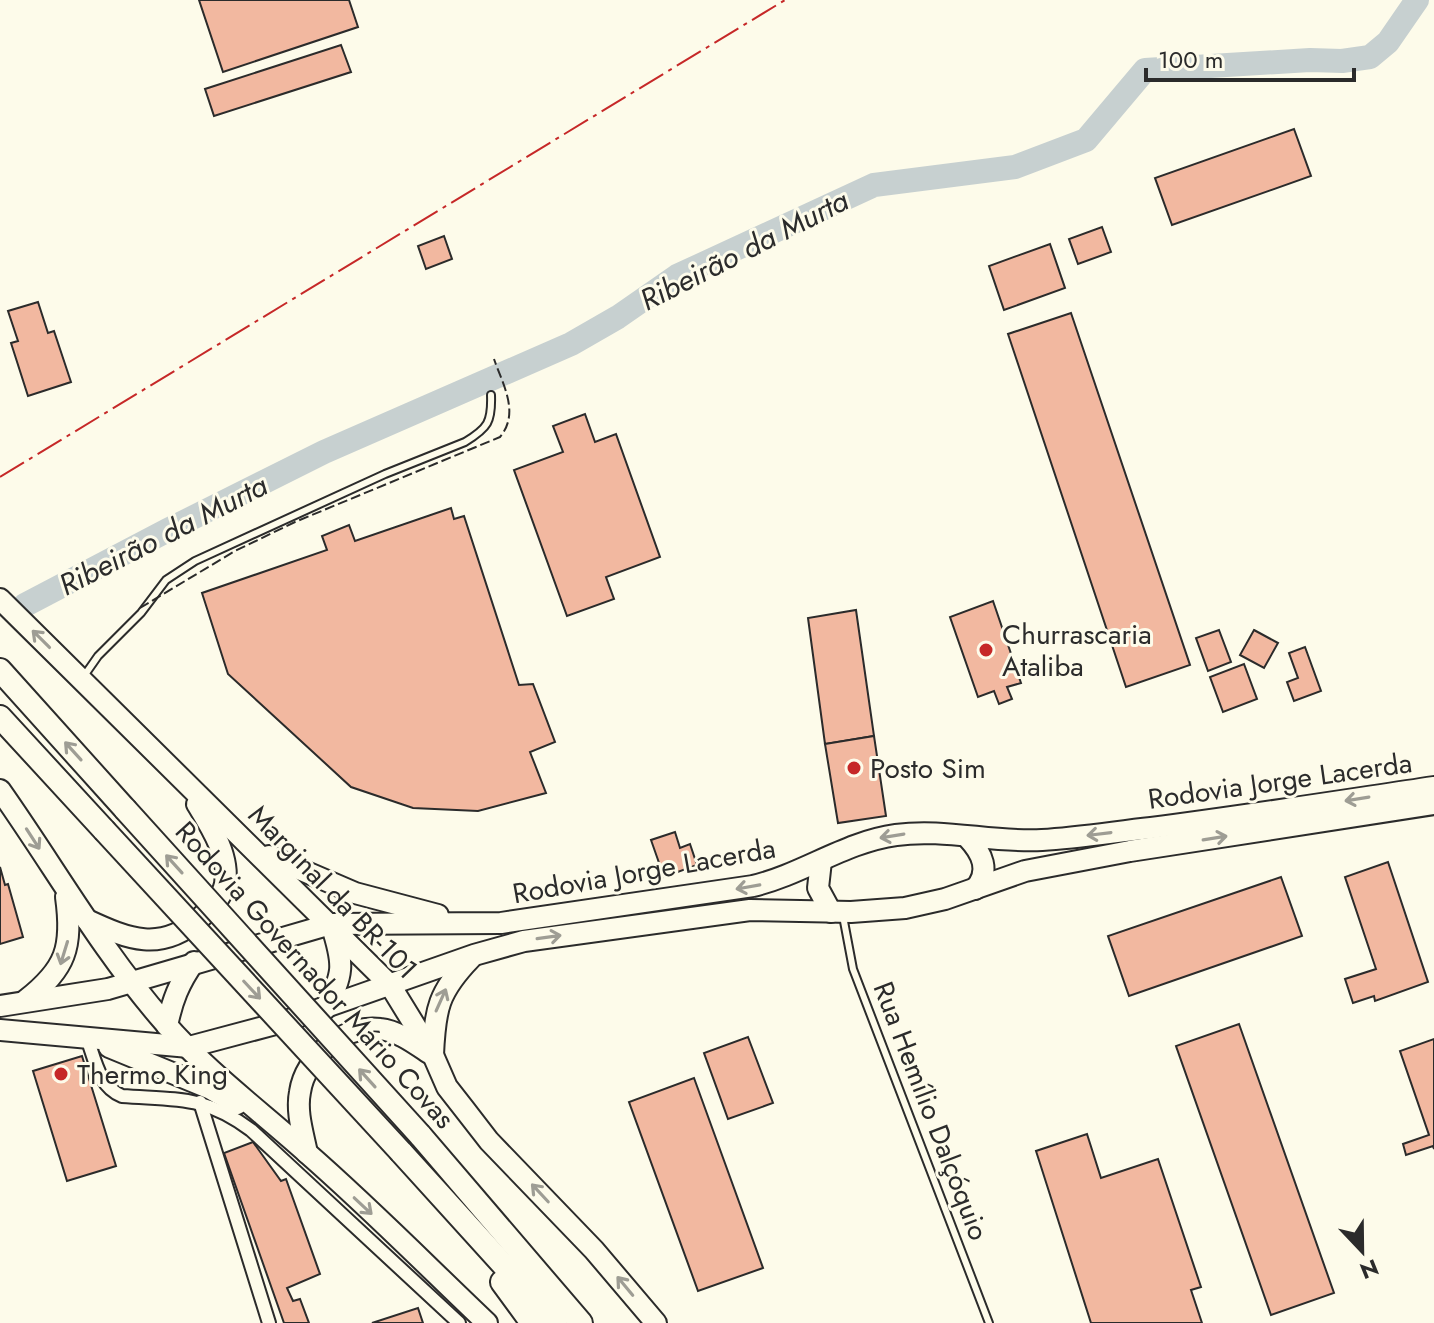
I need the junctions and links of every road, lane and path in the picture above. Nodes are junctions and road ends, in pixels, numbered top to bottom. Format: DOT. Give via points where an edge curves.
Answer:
graph roads {
  1 [pos="491,395"];
  2 [pos="0,599"];
  3 [pos="0,670"];
  4 [pos="82,679"];
  5 [pos="0,717"];
  6 [pos="186,785"];
  7 [pos="1434,787"];
  8 [pos="0,790"];
  9 [pos="1434,804"];
  10 [pos="968,838"];
  11 [pos="253,848"];
  12 [pos="821,861"];
  13 [pos="65,889"];
  14 [pos="975,889"];
  15 [pos="837,912"];
  16 [pos="83,918"];
  17 [pos="331,924"];
  18 [pos="481,924"];
  19 [pos="474,955"];
  20 [pos="194,962"];
  21 [pos="130,983"];
  22 [pos="390,985"];
  23 [pos="23,1002"];
  24 [pos="0,1006"];
  25 [pos="325,1009"];
  26 [pos="167,1026"];
  27 [pos="0,1030"];
  28 [pos="87,1038"];
  29 [pos="189,1047"];
  30 [pos="433,1055"];
  31 [pos="200,1102"];
  32 [pos="264,1118"];
  33 [pos="307,1153"];
  34 [pos="443,1199"];
  35 [pos="269,1323"];
  36 [pos="459,1323"];
  37 [pos="487,1323"];
  38 [pos="532,1323"];
  39 [pos="556,1323"];
  40 [pos="581,1323"];
  41 [pos="656,1323"];
  42 [pos="989,1323"];
  1 -- 4 [label="lane" via="488,424 465,442 293,515 166,580"];
  4 -- 2 [label="main road, Marginal da BR-101, one-way"];
  40 -- 3 [label="highway, Rodovia Governador Mário Covas, one-way, bridge" via="420,1135"];
  4 -- 6 [label="main road, Marginal da BR-101"];
  5 -- 34 [label="highway, Rodovia Governador Mário Covas, one-way, bridge"];
  6 -- 11 [label="main road, Marginal da BR-101"];
  6 -- 16 [label="main road" via="224,859 225,885 213,906 190,927 165,939 138,940"];
  7 -- 10 [label="main road, Rodovia Jorge Lacerda, one-way" via="1068,838"];
  8 -- 13 [label="main road, one-way"];
  14 -- 9 [label="main road, Rodovia Jorge Lacerda, one-way" via="1025,871 1130,851"];
  10 -- 12 [label="main road, Rodovia Jorge Lacerda, one-way" via="897,835 856,844"];
  10 -- 14 [label="main road" via="983,862"];
  11 -- 17 [label="main road, Marginal da BR-101"];
  11 -- 18 [label="main road" via="355,893"];
  12 -- 15 [label="main road" via="818,888"];
  12 -- 18 [label="main road, Rodovia Jorge Lacerda, one-way" via="753,886"];
  13 -- 16 [label="main road"];
  13 -- 23 [label="main road, one-way" via="67,950 47,984"];
  14 -- 15 [label="main road, Rodovia Jorge Lacerda" via="920,906"];
  19 -- 15 [label="main road, Rodovia Jorge Lacerda, one-way" via="534,939 728,912"];
  15 -- 42 [label="lane, Rua Hemílio Dalçóquio" via="853,969"];
  16 -- 21 [label="main road"];
  17 -- 18 [label="main road, Rodovia Jorge Lacerda"];
  17 -- 20 [label="main road, Rodovia Jorge Lacerda"];
  17 -- 22 [label="main road, Marginal da BR-101"];
  17 -- 25 [label="main road" via="341,973"];
  19 -- 22 [label="main road, Rodovia Jorge Lacerda"];
  30 -- 19 [label="main road, one-way" via="435,1015 445,990"];
  20 -- 21 [label="main road, Rodovia Jorge Lacerda"];
  20 -- 26 [label="main road" via="173,998"];
  21 -- 23 [label="main road, Rodovia Jorge Lacerda"];
  21 -- 26 [label="main road"];
  22 -- 25 [label="main road, Rodovia Jorge Lacerda"];
  22 -- 30 [label="main road, Marginal da BR-101"];
  23 -- 24 [label="main road, Rodovia Jorge Lacerda"];
  25 -- 29 [label="main road, Rodovia Jorge Lacerda"];
  26 -- 29 [label="main road"];
  27 -- 28 [label="main road, Rodovia Jorge Lacerda"];
  28 -- 29 [label="main road, Rodovia Jorge Lacerda"];
  28 -- 31 [label="street" via="111,1092"];
  28 -- 32 [label="main road" via="211,1089"];
  29 -- 32 [label="main road"];
  30 -- 33 [label="main road" via="377,1028 361,1030 324,1049 311,1062 299,1092"];
  41 -- 30 [label="main road, Marginal da BR-101, one-way" via="489,1141 447,1087"];
  31 -- 35 [label="street"];
  31 -- 36 [label="street" via="251,1130"];
  32 -- 33 [label="main road"];
  33 -- 37 [label="main road, one-way"];
  34 -- 38 [label="highway"];
  34 -- 39 [label="highway, Rodovia Governador Mário Covas"];
}
